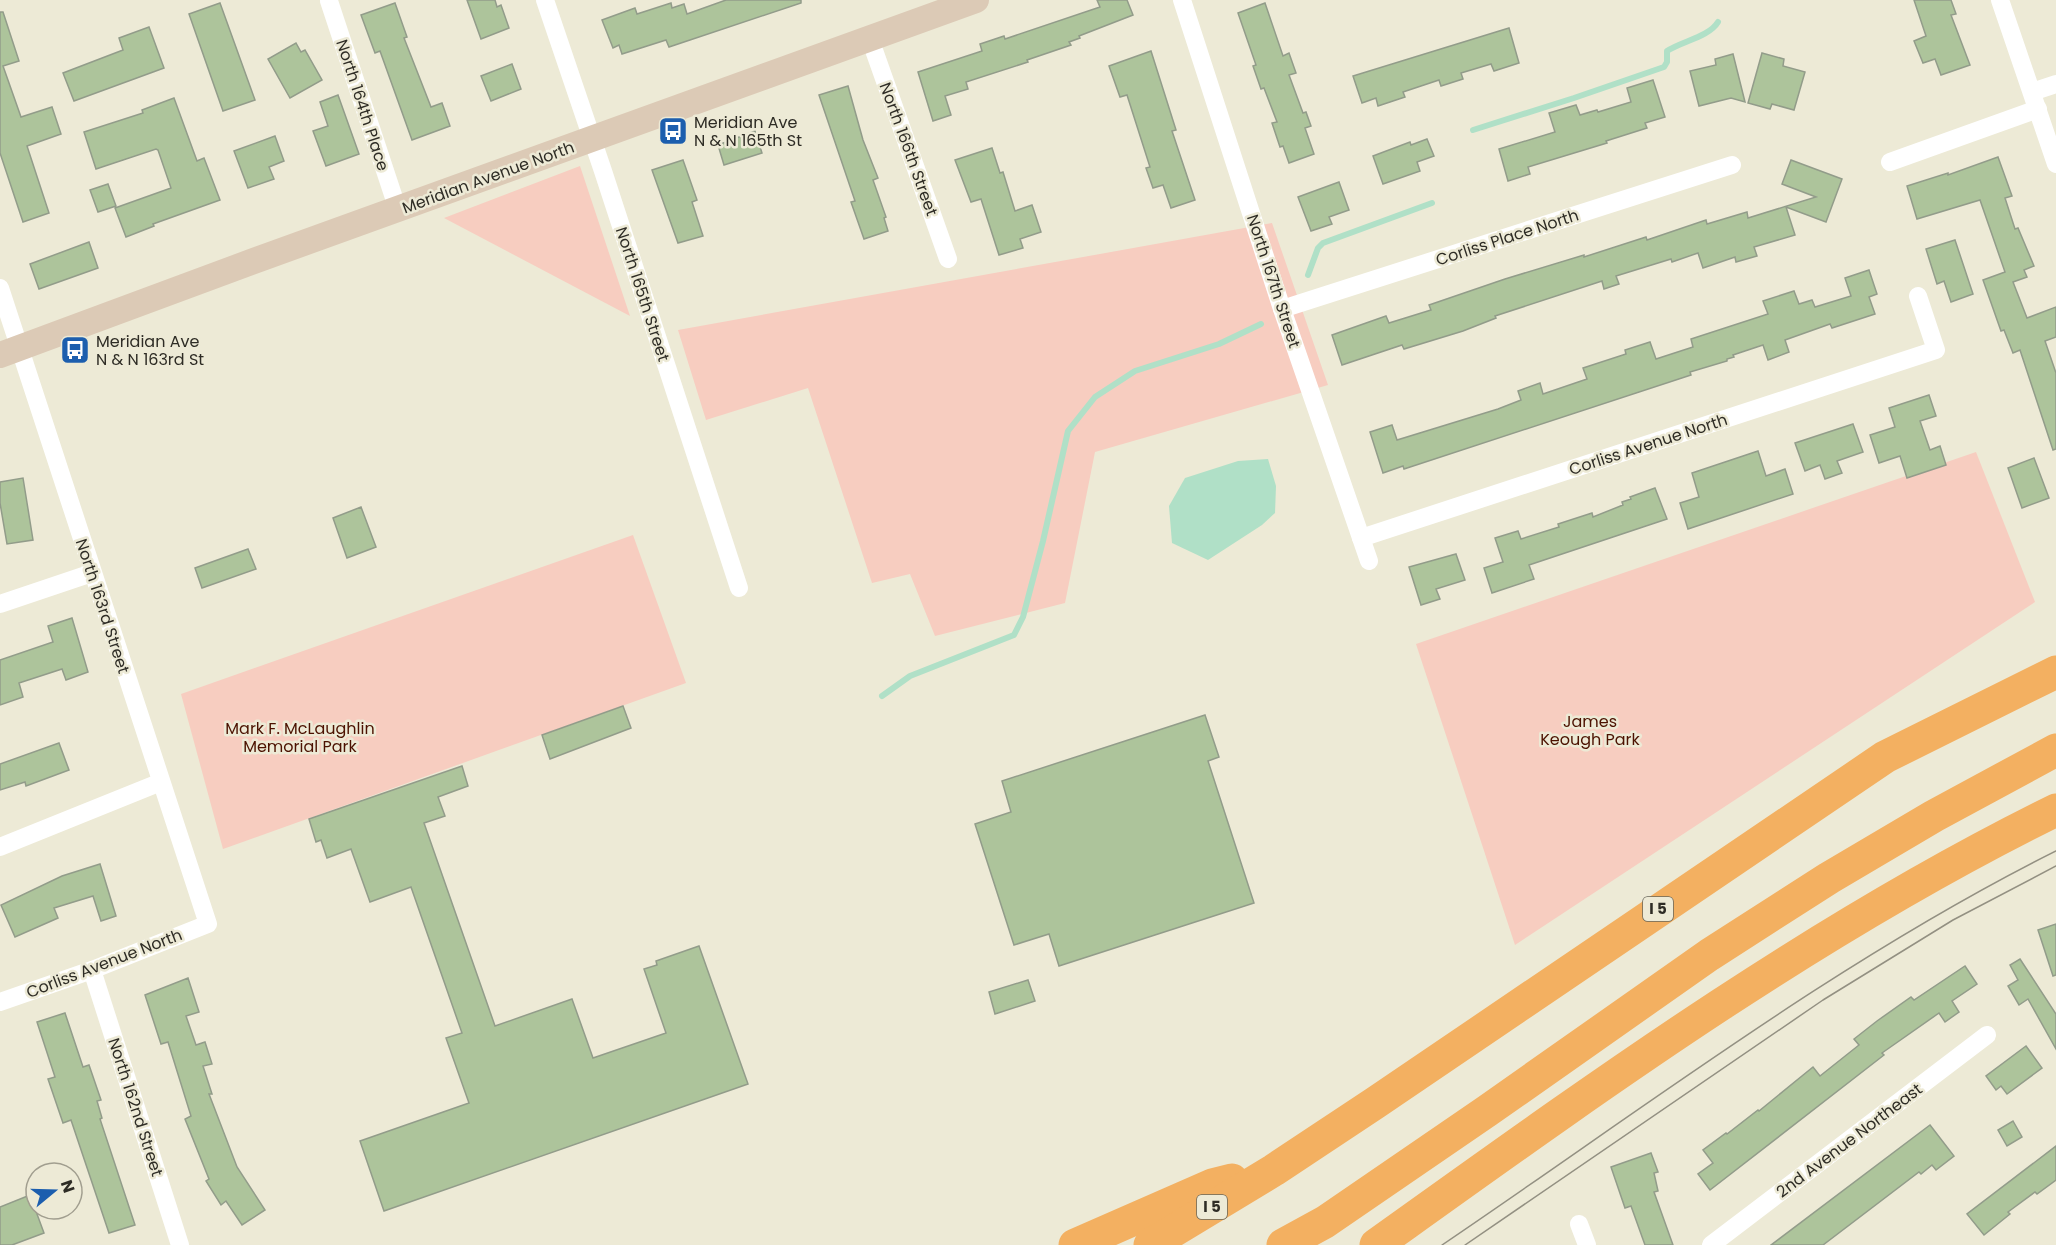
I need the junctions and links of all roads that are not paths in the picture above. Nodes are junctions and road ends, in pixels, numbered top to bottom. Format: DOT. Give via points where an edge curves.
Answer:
graph roads {
  1 [pos="545,0"];
  2 [pos="976,0"];
  3 [pos="1182,0"];
  4 [pos="2000,0"];
  5 [pos="329,1"];
  6 [pos="870,39"];
  7 [pos="2056,84"];
  8 [pos="2035,101"];
  9 [pos="592,138"];
  10 [pos="1890,162"];
  11 [pos="2056,164"];
  12 [pos="1732,165"];
  13 [pos="398,210"];
  14 [pos="948,258"];
  15 [pos="0,288"];
  16 [pos="1918,296"];
  17 [pos="1282,309"];
  18 [pos="10,352"];
  19 [pos="1361,538"];
  20 [pos="1369,561"];
  21 [pos="92,573"];
  22 [pos="739,588"];
  23 [pos="0,604"];
  24 [pos="2056,672"];
  25 [pos="2056,750"];
  26 [pos="161,782"];
  27 [pos="2056,810"];
  28 [pos="0,847"];
  29 [pos="208,924"];
  30 [pos="92,970"];
  31 [pos="0,1002"];
  32 [pos="1987,1035"];
  33 [pos="1274,1170"];
  34 [pos="1579,1224"];
  35 [pos="180,1245"];
  36 [pos="1076,1245"];
  37 [pos="1150,1245"];
  38 [pos="1283,1245"];
  39 [pos="1376,1245"];
  40 [pos="1587,1245"];
  41 [pos="1711,1245"];
  1 -- 9 [label="street, North 165th Street"];
  2 -- 6 [label="street, Meridian Avenue North"];
  3 -- 17 [label="street, North 167th Street"];
  4 -- 8 [label="street"];
  5 -- 13 [label="street, North 164th Place"];
  6 -- 9 [label="street, Meridian Avenue North"];
  6 -- 14 [label="street, North 166th Street"];
  7 -- 8 [label="street"];
  8 -- 10 [label="street"];
  8 -- 11 [label="street"];
  9 -- 13 [label="street, Meridian Avenue North"];
  9 -- 22 [label="street, North 165th Street"];
  12 -- 17 [label="street, Corliss Place North"];
  13 -- 18 [label="street, Meridian Avenue North"];
  15 -- 18 [label="street, North 163rd Street"];
  16 -- 19 [label="street, Corliss Avenue North" via="1936,350"];
  17 -- 19 [label="street, North 167th Street"];
  18 -- 21 [label="street, North 163rd Street"];
  19 -- 20 [label="street, North 167th Street"];
  21 -- 23 [label="street"];
  21 -- 26 [label="street, North 163rd Street"];
  24 -- 33 [label="highway, I 5" via="1886,757"];
  25 -- 38 [label="highway" via="1934,816 1719,948 1325,1222"];
  26 -- 28 [label="street"];
  26 -- 29 [label="street, North 163rd Street"];
  27 -- 39 [label="highway" via="1885,902 1727,1000"];
  29 -- 30 [label="street, Corliss Avenue North"];
  30 -- 31 [label="street, Corliss Avenue North"];
  30 -- 35 [label="street, North 162nd Street"];
  32 -- 41 [label="street, 2nd Avenue Northeast"];
  33 -- 36 [label="highway" via="1212,1185"];
  33 -- 37 [label="highway, I 5"];
  34 -- 40 [label="street"];
}
